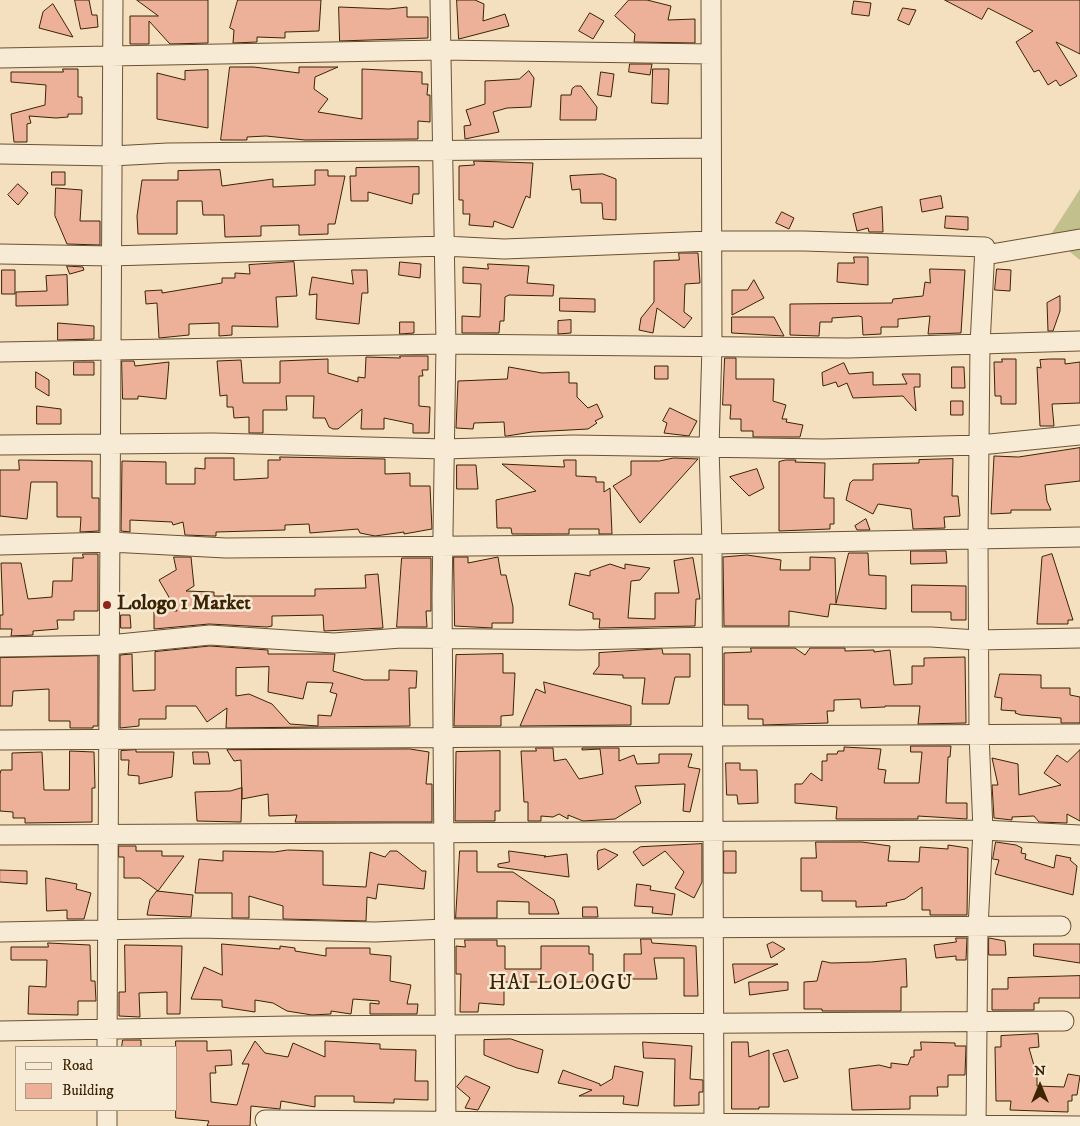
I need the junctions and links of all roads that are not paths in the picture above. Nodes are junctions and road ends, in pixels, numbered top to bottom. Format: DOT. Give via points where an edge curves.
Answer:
graph roads {
  1 [pos="113,0"];
  2 [pos="440,0"];
  3 [pos="711,0"];
  4 [pos="441,50"];
  5 [pos="710,54"];
  6 [pos="0,58"];
  7 [pos="112,58"];
  8 [pos="711,148"];
  9 [pos="443,151"];
  10 [pos="0,154"];
  11 [pos="112,156"];
  12 [pos="1080,239"];
  13 [pos="710,241"];
  14 [pos="444,246"];
  15 [pos="0,254"];
  16 [pos="985,255"];
  17 [pos="111,256"];
  18 [pos="1080,341"];
  19 [pos="446,344"];
  20 [pos="980,345"];
  21 [pos="712,346"];
  22 [pos="111,351"];
  23 [pos="0,352"];
  24 [pos="1080,435"];
  25 [pos="110,444"];
  26 [pos="0,445"];
  27 [pos="980,445"];
  28 [pos="709,448"];
  29 [pos="445,449"];
  30 [pos="1080,537"];
  31 [pos="978,540"];
  32 [pos="110,542"];
  33 [pos="712,544"];
  34 [pos="0,545"];
  35 [pos="444,545"];
  36 [pos="713,637"];
  37 [pos="1080,638"];
  38 [pos="444,640"];
  39 [pos="977,640"];
  40 [pos="109,646"];
  41 [pos="0,647"];
  42 [pos="979,734"];
  43 [pos="1080,734"];
  44 [pos="713,736"];
  45 [pos="443,737"];
  46 [pos="109,739"];
  47 [pos="0,740"];
  48 [pos="983,830"];
  49 [pos="713,831"];
  50 [pos="444,833"];
  51 [pos="0,835"];
  52 [pos="108,835"];
  53 [pos="1080,835"];
  54 [pos="1061,926"];
  55 [pos="978,928"];
  56 [pos="445,929"];
  57 [pos="714,930"];
  58 [pos="108,931"];
  59 [pos="0,932"];
  60 [pos="1064,1021"];
  61 [pos="977,1022"];
  62 [pos="714,1024"];
  63 [pos="446,1025"];
  64 [pos="0,1031"];
  65 [pos="107,1038"];
  66 [pos="107,1111"];
  67 [pos="264,1120"];
  68 [pos="446,1124"];
  69 [pos="714,1124"];
  70 [pos="976,1125"];
  71 [pos="107,1126"];
  72 [pos="1080,1126"];
  1 -- 7 [label="street"];
  2 -- 4 [label="street"];
  3 -- 5 [label="street"];
  4 -- 5 [label="street"];
  4 -- 7 [label="street"];
  4 -- 9 [label="street"];
  5 -- 8 [label="street"];
  6 -- 7 [label="street"];
  7 -- 11 [label="street"];
  8 -- 9 [label="street"];
  8 -- 13 [label="street"];
  9 -- 11 [label="street"];
  9 -- 14 [label="street"];
  10 -- 11 [label="street"];
  11 -- 17 [label="street"];
  12 -- 16 [label="street"];
  13 -- 14 [label="street" via="504,249"];
  13 -- 16 [label="street" via="986,247"];
  13 -- 21 [label="street"];
  14 -- 17 [label="street"];
  14 -- 19 [label="street"];
  15 -- 17 [label="street"];
  16 -- 20 [label="street"];
  17 -- 22 [label="street"];
  18 -- 20 [label="street"];
  19 -- 21 [label="street"];
  19 -- 22 [label="street"];
  19 -- 29 [label="street"];
  20 -- 21 [label="street" via="848,348"];
  20 -- 27 [label="street"];
  21 -- 28 [label="street"];
  22 -- 23 [label="street"];
  22 -- 25 [label="street"];
  24 -- 27 [label="street"];
  25 -- 26 [label="street"];
  25 -- 29 [label="street" via="213,443"];
  25 -- 32 [label="street"];
  27 -- 28 [label="street"];
  27 -- 31 [label="street"];
  28 -- 29 [label="street" via="572,445"];
  28 -- 33 [label="street"];
  29 -- 35 [label="street"];
  30 -- 31 [label="street"];
  31 -- 33 [label="street"];
  31 -- 39 [label="street"];
  32 -- 34 [label="street"];
  32 -- 35 [label="street" via="226,548"];
  32 -- 40 [label="street"];
  33 -- 35 [label="street"];
  33 -- 36 [label="street"];
  35 -- 38 [label="street"];
  36 -- 38 [label="street"];
  36 -- 39 [label="street"];
  36 -- 44 [label="street"];
  37 -- 39 [label="street"];
  38 -- 40 [label="street" via="401,638 334,643 210,635"];
  38 -- 45 [label="street"];
  39 -- 42 [label="street"];
  40 -- 41 [label="street"];
  40 -- 46 [label="street"];
  42 -- 43 [label="street"];
  42 -- 44 [label="street"];
  42 -- 48 [label="street"];
  44 -- 45 [label="street"];
  44 -- 49 [label="street"];
  45 -- 46 [label="street"];
  45 -- 50 [label="street"];
  46 -- 47 [label="street"];
  46 -- 52 [label="street"];
  48 -- 49 [label="street"];
  48 -- 53 [label="street"];
  48 -- 55 [label="street"];
  49 -- 50 [label="street"];
  49 -- 57 [label="street"];
  50 -- 52 [label="street"];
  50 -- 56 [label="street"];
  51 -- 52 [label="street"];
  52 -- 58 [label="street"];
  54 -- 55 [label="street"];
  55 -- 57 [label="street" via="845,926"];
  55 -- 61 [label="street"];
  56 -- 57 [label="street"];
  56 -- 58 [label="street" via="375,932 197,928"];
  56 -- 63 [label="street"];
  57 -- 62 [label="street"];
  58 -- 59 [label="street"];
  58 -- 65 [label="street"];
  60 -- 61 [label="street"];
  61 -- 62 [label="street"];
  61 -- 70 [label="street"];
  62 -- 63 [label="street"];
  62 -- 69 [label="street"];
  63 -- 65 [label="street"];
  63 -- 68 [label="street"];
  64 -- 65 [label="street"];
  66 -- 71 [label="street"];
  67 -- 68 [label="street"];
  68 -- 69 [label="street"];
  69 -- 70 [label="street"];
  70 -- 72 [label="street"];
}
